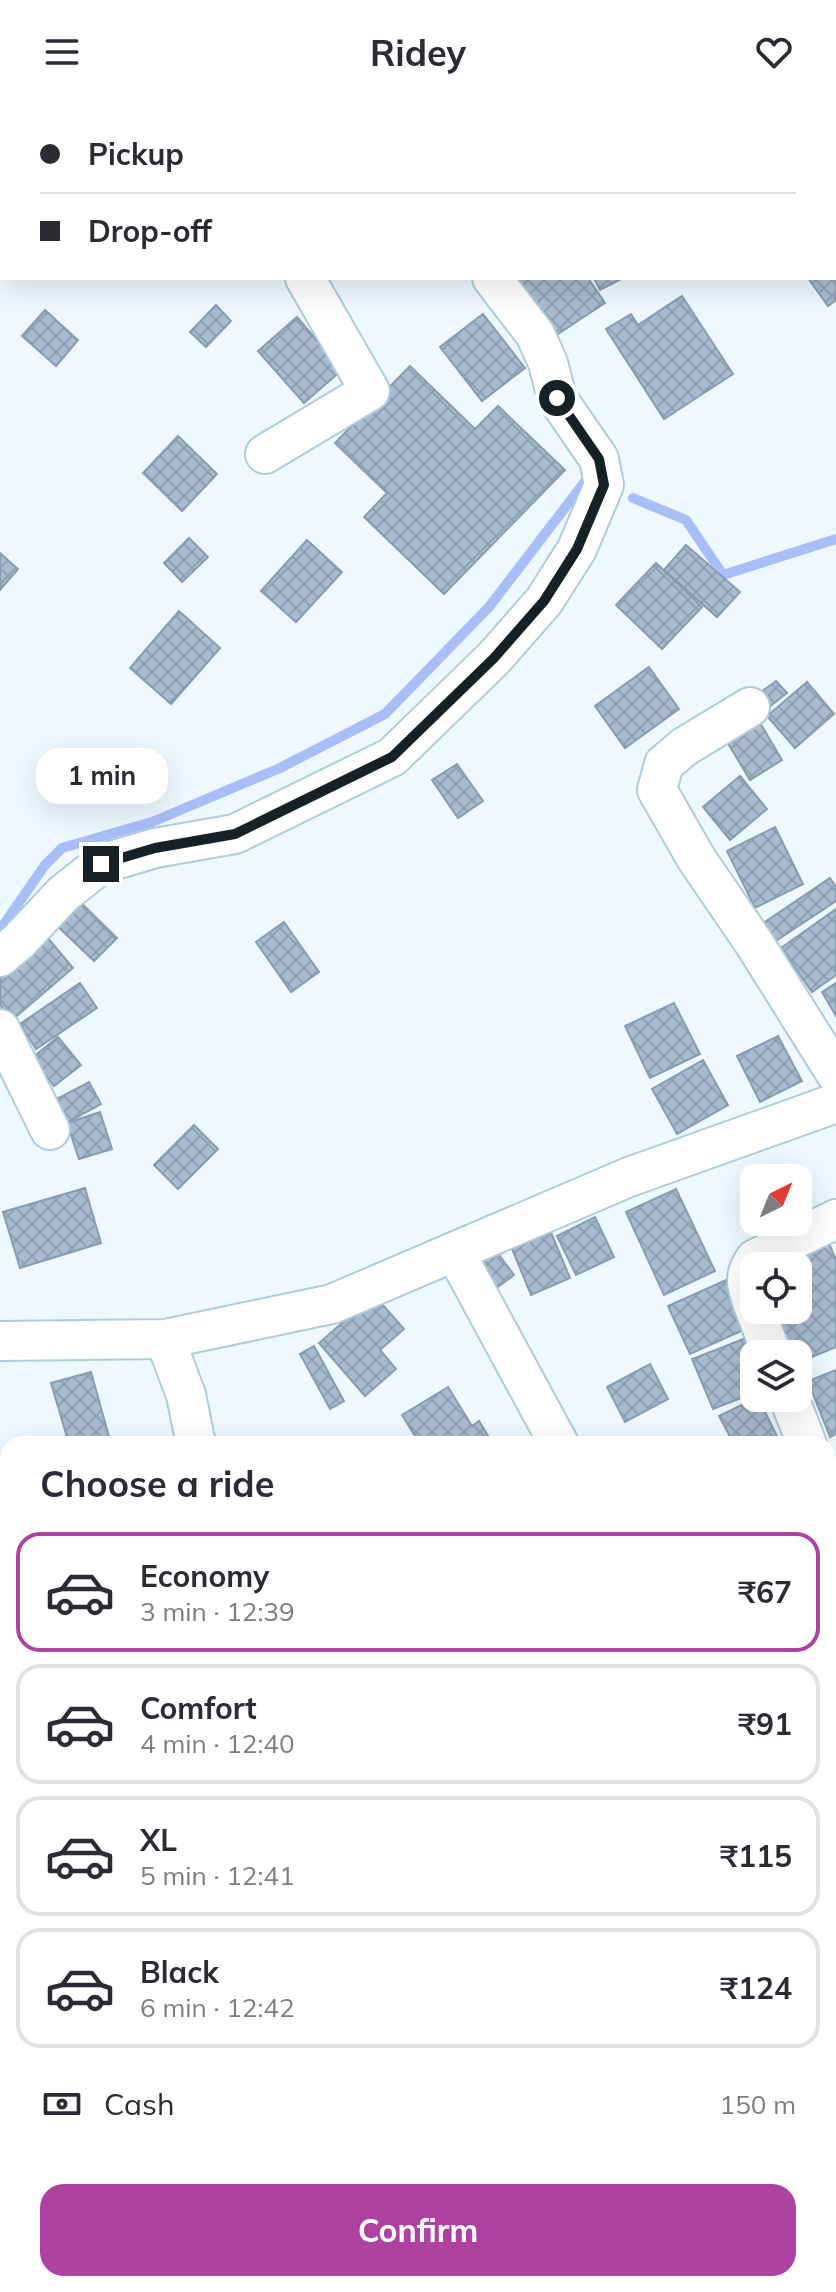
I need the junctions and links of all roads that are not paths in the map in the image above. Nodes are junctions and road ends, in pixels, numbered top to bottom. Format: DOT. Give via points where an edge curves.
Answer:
graph roads {
  1 [pos="306,280"];
  2 [pos="494,280"];
  3 [pos="265,454"];
  4 [pos="750,707"];
  5 [pos="0,957"];
  6 [pos="0,1029"];
  7 [pos="836,1074"];
  8 [pos="836,1103"];
  9 [pos="50,1130"];
  10 [pos="836,1219"];
  11 [pos="455,1252"];
  12 [pos="769,1252"];
  13 [pos="165,1339"];
  14 [pos="0,1341"];
  15 [pos="794,1412"];
  16 [pos="194,1436"];
  17 [pos="555,1436"];
  18 [pos="804,1436"];
  1 -- 3 [label="street" via="370,391"];
  2 -- 5 [label="street" via="535,334 557,398 599,459 604,485 577,549 544,601 392,757 235,834 101,864"];
  4 -- 7 [label="street" via="664,764 657,790"];
  6 -- 9 [label="street"];
  8 -- 11 [label="street" via="629,1177"];
  10 -- 12 [label="street"];
  11 -- 13 [label="street" via="332,1304"];
  11 -- 17 [label="street"];
  13 -- 14 [label="street"];
  13 -- 16 [label="street"];
  15 -- 18 [label="street"];
}
